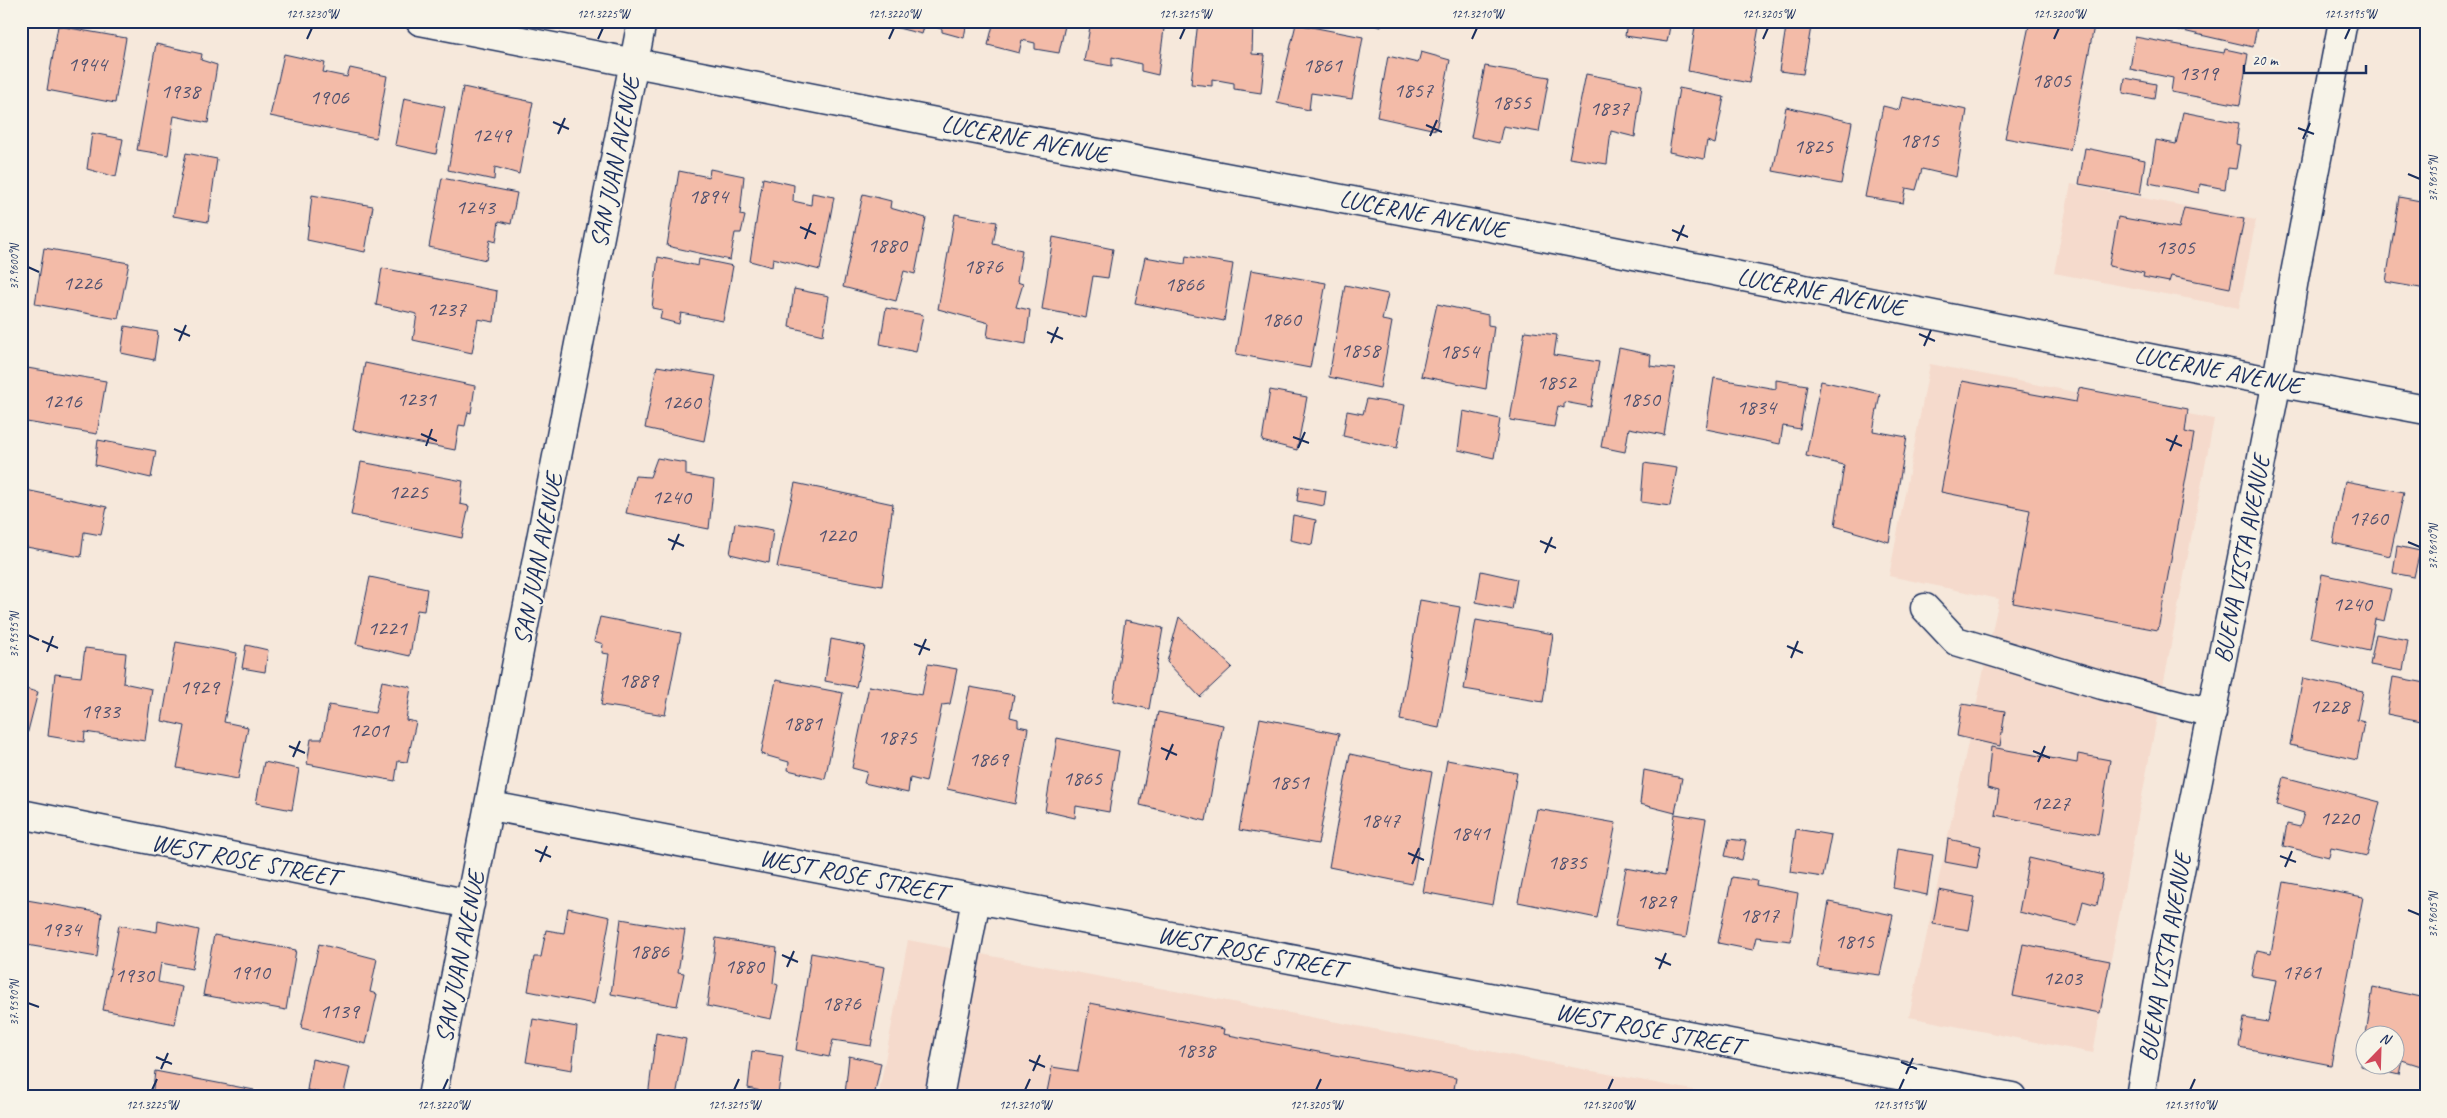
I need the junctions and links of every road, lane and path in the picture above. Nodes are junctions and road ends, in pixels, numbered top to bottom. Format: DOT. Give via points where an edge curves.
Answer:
graph roads {
  1 [pos="420,21"];
  2 [pos="642,21"];
  3 [pos="2343,21"];
  4 [pos="634,63"];
  5 [pos="2277,381"];
  6 [pos="2426,410"];
  7 [pos="1925,608"];
  8 [pos="2212,712"];
  9 [pos="490,806"];
  10 [pos="21,814"];
  11 [pos="976,899"];
  12 [pos="470,904"];
  13 [pos="432,1097"];
  14 [pos="939,1097"];
  15 [pos="2012,1097"];
  16 [pos="2140,1097"];
  1 -- 4 [label="street, LUCERNE AVENUE"];
  2 -- 4 [label="street, SAN JUAN AVENUE"];
  3 -- 5 [label="street, BUENA VISTA AVENUE"];
  4 -- 5 [label="street, LUCERNE AVENUE"];
  4 -- 9 [label="street, SAN JUAN AVENUE"];
  5 -- 6 [label="street, LUCERNE AVENUE"];
  5 -- 8 [label="street, BUENA VISTA AVENUE"];
  7 -- 8 [label="street" via="1956,641 2102,685"];
  8 -- 16 [label="street, BUENA VISTA AVENUE" via="2163,957"];
  9 -- 11 [label="street, WEST ROSE STREET"];
  9 -- 12 [label="street, SAN JUAN AVENUE"];
  10 -- 12 [label="street, WEST ROSE STREET"];
  11 -- 14 [label="street"];
  11 -- 15 [label="street, WEST ROSE STREET"];
  12 -- 13 [label="street, SAN JUAN AVENUE"];
}
